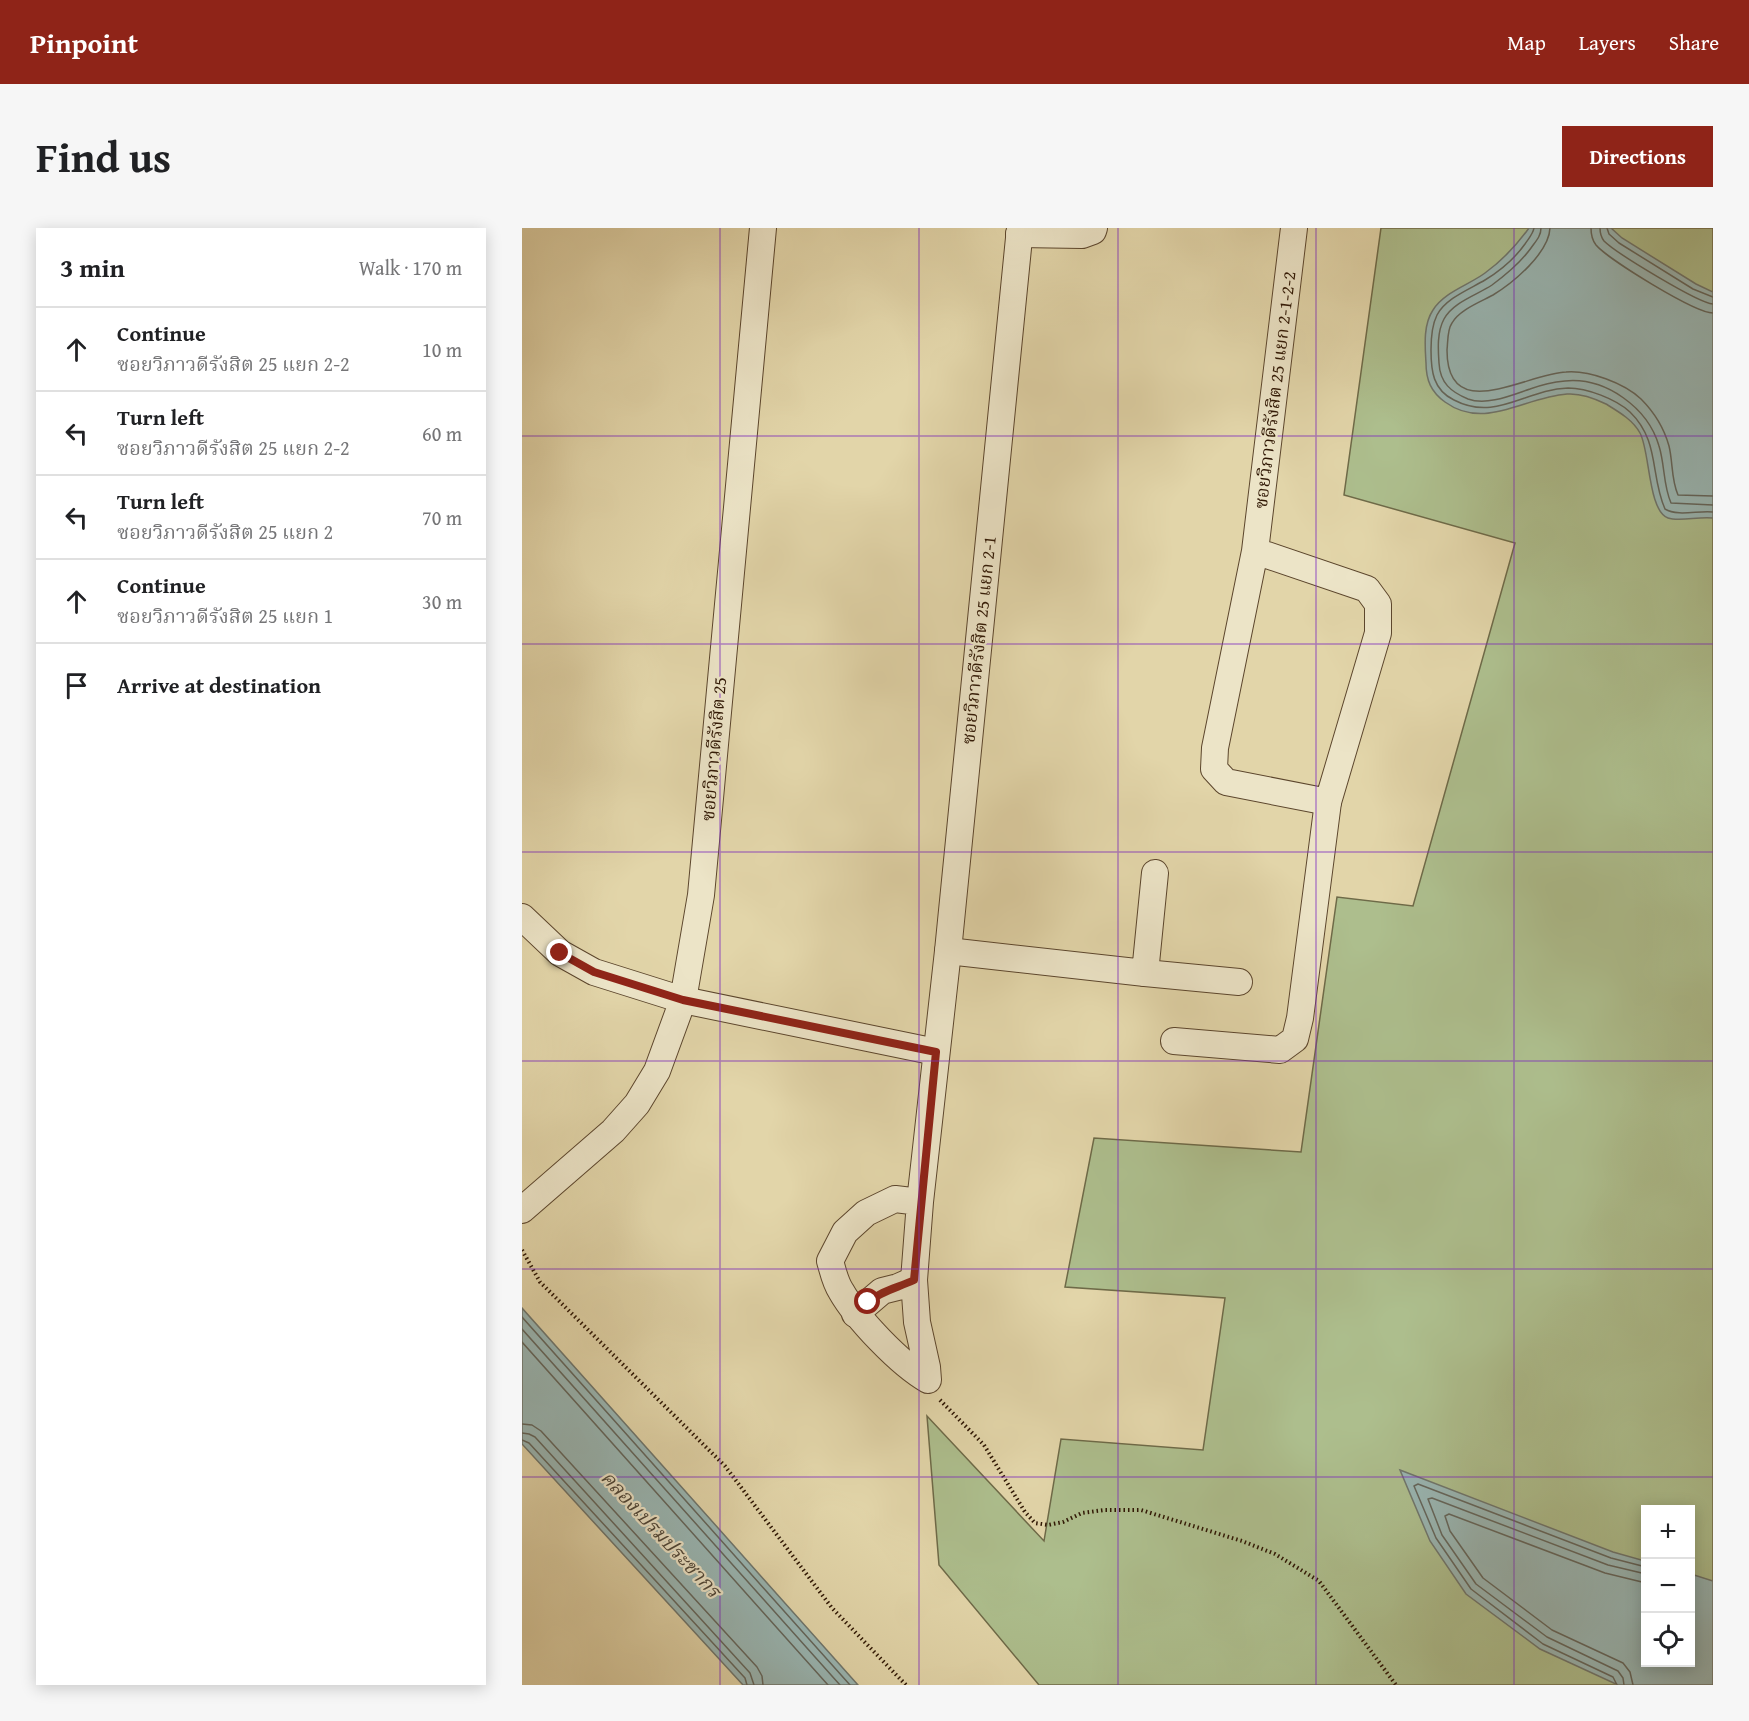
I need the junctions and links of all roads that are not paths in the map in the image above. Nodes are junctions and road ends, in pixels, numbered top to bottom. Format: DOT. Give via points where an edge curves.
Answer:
graph roads {
  1 [pos="763,228"];
  2 [pos="1094,228"];
  3 [pos="1294,228"];
  4 [pos="1020,231"];
  5 [pos="1256,551"];
  6 [pos="1328,802"];
  7 [pos="1155,873"];
  8 [pos="522,917"];
  9 [pos="948,951"];
  10 [pos="1145,973"];
  11 [pos="1239,982"];
  12 [pos="683,1000"];
  13 [pos="1174,1041"];
  14 [pos="936,1052"];
  15 [pos="920,1202"];
  16 [pos="522,1210"];
  17 [pos="914,1280"];
  18 [pos="855,1314"];
  1 -- 12 [label="street, ซอยวิภาวดีรังสิต 25" via="701,895"];
  2 -- 4 [label="street" via="1082,235"];
  3 -- 5 [label="street, ซอยวิภาวดีรังสิต 25 แยก 2-1-2-2"];
  4 -- 9 [label="street, ซอยวิภาวดีรังสิต 25 แยก 2-1"];
  5 -- 6 [label="street" via="1367,589 1378,604 1378,633"];
  5 -- 6 [label="street, ซอยวิภาวดีรังสิต 25 แยก 2-1-2-2" via="1214,769 1226,782"];
  6 -- 13 [label="street" via="1295,1039 1280,1050"];
  7 -- 10 [label="street"];
  8 -- 12 [label="street" via="560,953 594,972"];
  9 -- 10 [label="street"];
  9 -- 14 [label="street, ซอยวิภาวดีรังสิต 25 แยก 2-1"];
  10 -- 11 [label="street"];
  12 -- 14 [label="street"];
  12 -- 16 [label="street, ซอยวิภาวดีรังสิต 25" via="657,1071 637,1104 613,1131"];
  14 -- 15 [label="street, ซอยวิภาวดีรังสิต 25 แยก 2-1"];
  15 -- 17 [label="street, ซอยวิภาวดีรังสิต 25 แยก 2-1"];
  15 -- 18 [label="street" via="896,1198 866,1213 845,1232 830,1261 839,1289"];
  17 -- 18 [label="street" via="882,1291"];
  17 -- 18 [label="street, ซอยวิภาวดีรังสิต 25 แยก 2-1" via="928,1380 913,1371"];
}
